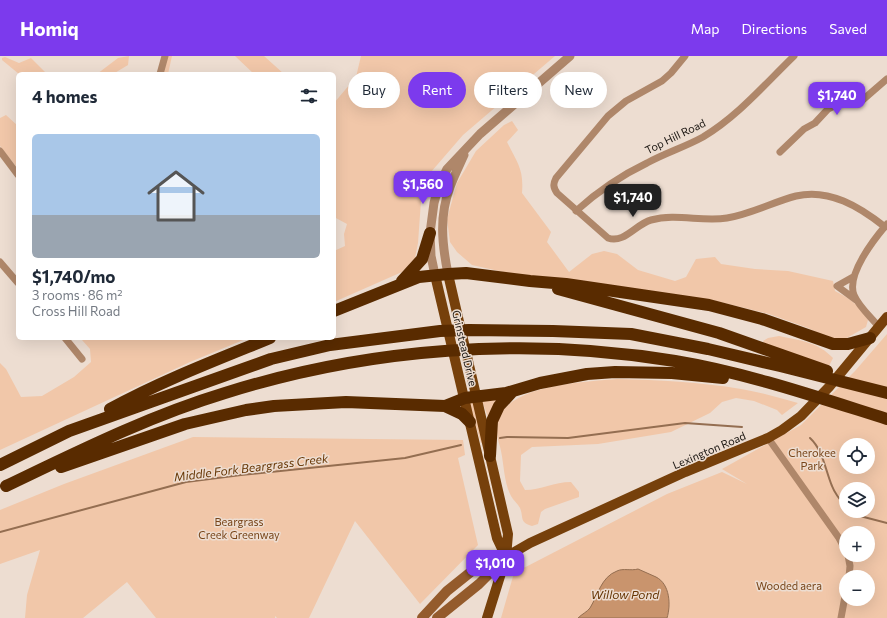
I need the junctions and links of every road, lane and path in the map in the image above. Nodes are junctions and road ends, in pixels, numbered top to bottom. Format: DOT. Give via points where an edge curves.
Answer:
graph roads {
  1 [pos="165,56"];
  2 [pos="570,56"];
  3 [pos="685,56"];
  4 [pos="794,56"];
  5 [pos="161,72"];
  6 [pos="887,79"];
  7 [pos="466,150"];
  8 [pos="0,151"];
  9 [pos="780,152"];
  10 [pos="16,171"];
  11 [pos="576,210"];
  12 [pos="886,225"];
  13 [pos="430,233"];
  14 [pos="0,262"];
  15 [pos="448,274"];
  16 [pos="436,275"];
  17 [pos="853,277"];
  18 [pos="16,281"];
  19 [pos="530,281"];
  20 [pos="396,286"];
  21 [pos="857,301"];
  22 [pos="336,311"];
  23 [pos="887,318"];
  24 [pos="879,327"];
  25 [pos="870,338"];
  26 [pos="67,340"];
  27 [pos="265,340"];
  28 [pos="82,359"];
  29 [pos="825,374"];
  30 [pos="766,382"];
  31 [pos="512,392"];
  32 [pos="887,393"];
  33 [pos="470,398"];
  34 [pos="445,406"];
  35 [pos="887,419"];
  36 [pos="470,422"];
  37 [pos="69,431"];
  38 [pos="768,438"];
  39 [pos="490,456"];
  40 [pos="0,465"];
  41 [pos="3,487"];
  42 [pos="839,538"];
  43 [pos="506,557"];
  44 [pos="843,606"];
  45 [pos="422,618"];
  46 [pos="437,618"];
  47 [pos="487,618"];
  48 [pos="841,618"];
  1 -- 5 [label="street"];
  2 -- 7 [label="street, Grinstead Drive" via="495,120"];
  3 -- 11 [label="street" via="662,81 612,112 556,178 555,190"];
  4 -- 11 [label="street, Top Hill Road" via="742,108 720,126 701,138 647,162"];
  6 -- 9 [label="street" via="858,104 838,104 828,109"];
  7 -- 13 [label="street, Grinstead Drive" via="447,169 438,188"];
  7 -- 15 [label="street, Grinstead Drive" via="450,187 443,218 443,250"];
  8 -- 10 [label="street"];
  11 -- 12 [label="street" via="613,240 652,220 725,218 796,196 816,194 840,199"];
  12 -- 17 [label="street" via="862,259"];
  13 -- 16 [label="street, Grinstead Drive" via="431,256"];
  13 -- 20 [label="highway" via="422,259"];
  14 -- 18 [label="street"];
  15 -- 16 [label="highway"];
  15 -- 19 [label="highway" via="480,274"];
  15 -- 33 [label="main road, Grinstead Drive"];
  16 -- 20 [label="highway" via="419,277"];
  16 -- 33 [label="main road, Grinstead Drive"];
  17 -- 21 [label="street" via="852,287"];
  17 -- 21 [label="street" via="837,286"];
  19 -- 25 [label="highway" via="709,305 762,319 833,344 848,344"];
  19 -- 29 [label="highway" via="693,325"];
  20 -- 22 [label="highway"];
  21 -- 24 [label="street"];
  23 -- 24 [label="main road, Lexington Road"];
  24 -- 25 [label="main road, Lexington Road"];
  25 -- 38 [label="main road, Lexington Road" via="806,410"];
  26 -- 28 [label="street"];
  27 -- 37 [label="highway" via="179,375"];
  29 -- 32 [label="highway"];
  29 -- 37 [label="highway" via="631,334 553,330 440,331 330,345 271,359"];
  30 -- 31 [label="highway" via="672,373 615,372 564,378"];
  30 -- 35 [label="highway"];
  30 -- 41 [label="highway" via="703,366 594,351 515,348 397,355 278,378 225,393 148,421"];
  31 -- 33 [label="highway"];
  31 -- 39 [label="highway" via="498,406 492,421"];
  33 -- 34 [label="highway"];
  33 -- 36 [label="main road, Grinstead Drive"];
  33 -- 39 [label="main road, Grinstead Drive"];
  34 -- 36 [label="highway" via="462,414"];
  34 -- 41 [label="highway" via="346,402 246,410 185,424"];
  36 -- 43 [label="main road, Grinstead Drive" via="497,538"];
  37 -- 40 [label="highway"];
  38 -- 42 [label="street"];
  38 -- 43 [label="main road, Lexington Road" via="530,543"];
  39 -- 43 [label="main road, Grinstead Drive" via="508,534"];
  43 -- 45 [label="main road, Lexington Road" via="482,563 447,591"];
  43 -- 46 [label="main road, Lexington Road" via="479,584"];
  43 -- 47 [label="main road, Grinstead Drive"];
  44 -- 48 [label="street"];
}
